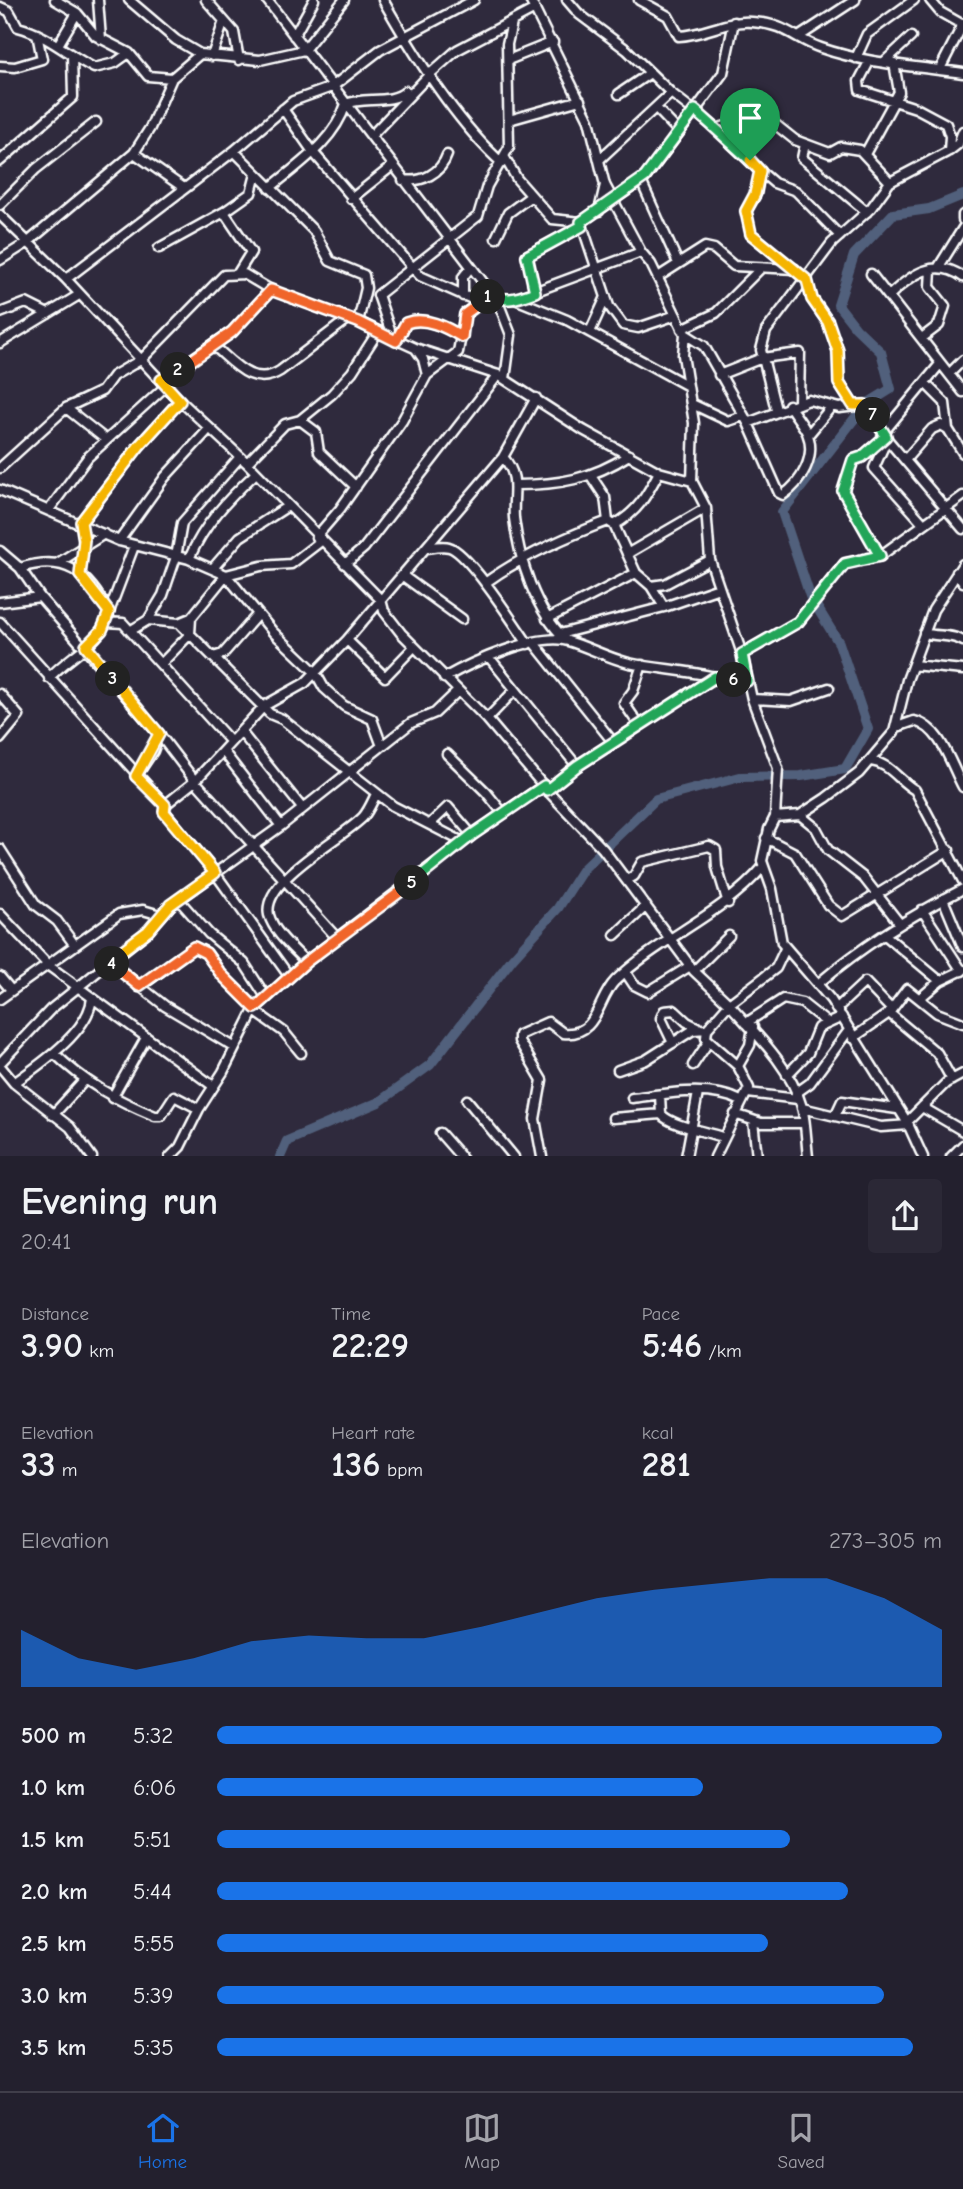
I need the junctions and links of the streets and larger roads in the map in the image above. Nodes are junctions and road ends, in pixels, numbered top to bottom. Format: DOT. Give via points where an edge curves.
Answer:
graph roads {
  1 [pos="55,0"];
  2 [pos="98,0"];
  3 [pos="129,0"];
  4 [pos="219,0"];
  5 [pos="267,0"];
  6 [pos="314,0"];
  7 [pos="344,0"];
  8 [pos="474,0"];
  9 [pos="530,0"];
  10 [pos="567,0"];
  11 [pos="639,0"];
  12 [pos="855,0"];
  13 [pos="914,0"];
  14 [pos="930,0"];
  15 [pos="386,1"];
  16 [pos="208,2"];
  17 [pos="0,7"];
  18 [pos="535,9"];
  19 [pos="77,13"];
  20 [pos="224,21"];
  21 [pos="734,22"];
  22 [pos="512,23"];
  23 [pos="963,24"];
  24 [pos="719,27"];
  25 [pos="406,35"];
  26 [pos="294,36"];
  27 [pos="800,36"];
  28 [pos="911,37"];
  29 [pos="40,38"];
  30 [pos="101,39"];
  31 [pos="729,41"];
  32 [pos="553,42"];
  33 [pos="58,45"];
  34 [pos="304,50"];
  35 [pos="129,53"];
  36 [pos="200,54"];
  37 [pos="72,55"];
  38 [pos="212,57"];
  39 [pos="856,58"];
  40 [pos="239,60"];
  41 [pos="508,60"];
  42 [pos="869,61"];
  43 [pos="884,62"];
  44 [pos="894,63"];
  45 [pos="0,66"];
  46 [pos="940,69"];
  47 [pos="430,73"];
  48 [pos="650,73"];
  49 [pos="963,73"];
  50 [pos="172,78"];
  51 [pos="421,83"];
  52 [pos="332,87"];
  53 [pos="671,93"];
  54 [pos="619,94"];
  55 [pos="580,100"];
  56 [pos="895,102"];
  57 [pos="345,104"];
  58 [pos="656,108"];
  59 [pos="283,109"];
  60 [pos="695,110"];
  61 [pos="509,120"];
  62 [pos="96,122"];
  63 [pos="717,129"];
  64 [pos="679,132"];
  65 [pos="371,136"];
  66 [pos="962,137"];
  67 [pos="805,144"];
  68 [pos="234,151"];
  69 [pos="949,151"];
  70 [pos="313,152"];
  71 [pos="134,153"];
  72 [pos="865,154"];
  73 [pos="447,155"];
  74 [pos="600,159"];
  75 [pos="504,160"];
  76 [pos="0,161"];
  77 [pos="391,167"];
  78 [pos="760,171"];
  79 [pos="256,174"];
  80 [pos="403,180"];
  81 [pos="641,181"];
  82 [pos="890,182"];
  83 [pos="605,185"];
  84 [pos="184,188"];
  85 [pos="270,188"];
  86 [pos="531,196"];
  87 [pos="351,199"];
  88 [pos="614,202"];
  89 [pos="0,205"];
  90 [pos="599,211"];
  91 [pos="224,212"];
  92 [pos="867,212"];
  93 [pos="0,215"];
  94 [pos="963,215"];
  95 [pos="963,220"];
  96 [pos="582,224"];
  97 [pos="963,228"];
  98 [pos="839,236"];
  99 [pos="496,238"];
  100 [pos="450,239"];
  101 [pos="27,243"];
  102 [pos="159,248"];
  103 [pos="641,252"];
  104 [pos="0,260"];
  105 [pos="678,263"];
  106 [pos="471,267"];
  107 [pos="412,268"];
  108 [pos="761,268"];
  109 [pos="598,269"];
  110 [pos="795,269"];
  111 [pos="934,269"];
  112 [pos="238,273"];
  113 [pos="871,274"];
  114 [pos="658,277"];
  115 [pos="963,277"];
  116 [pos="66,279"];
  117 [pos="807,280"];
  118 [pos="271,290"];
  119 [pos="535,292"];
  120 [pos="79,295"];
  121 [pos="890,295"];
  122 [pos="463,296"];
  123 [pos="495,296"];
  124 [pos="606,297"];
  125 [pos="515,299"];
  126 [pos="479,302"];
  127 [pos="0,313"];
  128 [pos="48,314"];
  129 [pos="676,315"];
  130 [pos="349,318"];
  131 [pos="358,322"];
  132 [pos="377,332"];
  133 [pos="590,332"];
  134 [pos="684,332"];
  135 [pos="462,337"];
  136 [pos="922,338"];
  137 [pos="395,340"];
  138 [pos="0,343"];
  139 [pos="214,346"];
  140 [pos="415,348"];
  141 [pos="762,358"];
  142 [pos="142,359"];
  143 [pos="451,359"];
  144 [pos="963,360"];
  145 [pos="940,364"];
  146 [pos="949,374"];
  147 [pos="427,375"];
  148 [pos="719,375"];
  149 [pos="501,377"];
  150 [pos="163,383"];
  151 [pos="925,383"];
  152 [pos="688,386"];
  153 [pos="963,392"];
  154 [pos="536,398"];
  155 [pos="180,401"];
  156 [pos="799,402"];
  157 [pos="692,404"];
  158 [pos="789,405"];
  159 [pos="853,405"];
  160 [pos="832,406"];
  161 [pos="66,408"];
  162 [pos="776,410"];
  163 [pos="714,415"];
  164 [pos="300,419"];
  165 [pos="746,419"];
  166 [pos="694,423"];
  167 [pos="209,429"];
  168 [pos="948,429"];
  169 [pos="808,435"];
  170 [pos="885,438"];
  171 [pos="105,439"];
  172 [pos="963,453"];
  173 [pos="629,455"];
  174 [pos="503,457"];
  175 [pos="243,460"];
  176 [pos="905,460"];
  177 [pos="1,463"];
  178 [pos="659,472"];
  179 [pos="256,473"];
  180 [pos="592,476"];
  181 [pos="692,481"];
  182 [pos="516,485"];
  183 [pos="356,487"];
  184 [pos="0,489"];
  185 [pos="963,496"];
  186 [pos="288,506"];
  187 [pos="946,507"];
  188 [pos="706,508"];
  189 [pos="49,510"];
  190 [pos="81,522"];
  191 [pos="611,523"];
  192 [pos="923,523"];
  193 [pos="963,528"];
  194 [pos="104,534"];
  195 [pos="318,539"];
  196 [pos="119,541"];
  197 [pos="134,546"];
  198 [pos="83,547"];
  199 [pos="521,547"];
  200 [pos="427,548"];
  201 [pos="0,551"];
  202 [pos="536,552"];
  203 [pos="627,554"];
  204 [pos="880,556"];
  205 [pos="176,557"];
  206 [pos="189,559"];
  207 [pos="524,559"];
  208 [pos="710,560"];
  209 [pos="58,563"];
  210 [pos="345,564"];
  211 [pos="963,564"];
  212 [pos="20,568"];
  213 [pos="213,568"];
  214 [pos="957,572"];
  215 [pos="636,573"];
  216 [pos="80,575"];
  217 [pos="226,575"];
  218 [pos="403,576"];
  219 [pos="963,582"];
  220 [pos="485,583"];
  221 [pos="652,586"];
  222 [pos="719,588"];
  223 [pos="40,597"];
  224 [pos="381,600"];
  225 [pos="0,602"];
  226 [pos="664,607"];
  227 [pos="258,614"];
  228 [pos="108,617"];
  229 [pos="191,618"];
  230 [pos="462,619"];
  231 [pos="148,620"];
  232 [pos="547,620"];
  233 [pos="0,622"];
  234 [pos="179,623"];
  235 [pos="130,631"];
  236 [pos="924,633"];
  237 [pos="190,634"];
  238 [pos="563,637"];
  239 [pos="347,640"];
  240 [pos="963,641"];
  241 [pos="531,643"];
  242 [pos="86,646"];
  243 [pos="414,646"];
  244 [pos="742,654"];
  245 [pos="213,657"];
  246 [pos="489,657"];
  247 [pos="963,657"];
  248 [pos="161,664"];
  249 [pos="642,665"];
  250 [pos="913,665"];
  251 [pos="961,669"];
  252 [pos="315,672"];
  253 [pos="715,677"];
  254 [pos="49,678"];
  255 [pos="444,678"];
  256 [pos="747,681"];
  257 [pos="829,688"];
  258 [pos="458,691"];
  259 [pos="515,691"];
  260 [pos="0,695"];
  261 [pos="752,699"];
  262 [pos="264,706"];
  263 [pos="487,719"];
  264 [pos="639,725"];
  265 [pos="897,727"];
  266 [pos="242,732"];
  267 [pos="159,734"];
  268 [pos="0,739"];
  269 [pos="231,742"];
  270 [pos="613,742"];
  271 [pos="382,746"];
  272 [pos="223,751"];
  273 [pos="447,754"];
  274 [pos="148,759"];
  275 [pos="871,761"];
  276 [pos="577,766"];
  277 [pos="128,767"];
  278 [pos="351,771"];
  279 [pos="960,773"];
  280 [pos="136,776"];
  281 [pos="195,781"];
  282 [pos="963,787"];
  283 [pos="545,788"];
  284 [pos="376,793"];
  285 [pos="165,805"];
  286 [pos="302,808"];
  287 [pos="503,813"];
  288 [pos="800,815"];
  289 [pos="775,817"];
  290 [pos="430,824"];
  291 [pos="281,826"];
  292 [pos="472,835"];
  293 [pos="766,838"];
  294 [pos="463,842"];
  295 [pos="253,846"];
  296 [pos="0,849"];
  297 [pos="949,850"];
  298 [pos="763,867"];
  299 [pos="215,873"];
  300 [pos="627,880"];
  301 [pos="963,881"];
  302 [pos="285,882"];
  303 [pos="963,889"];
  304 [pos="878,896"];
  305 [pos="943,899"];
  306 [pos="179,900"];
  307 [pos="728,902"];
  308 [pos="646,906"];
  309 [pos="922,910"];
  310 [pos="0,914"];
  311 [pos="160,915"];
  312 [pos="901,924"];
  313 [pos="615,935"];
  314 [pos="729,936"];
  315 [pos="885,936"];
  316 [pos="337,938"];
  317 [pos="670,939"];
  318 [pos="74,944"];
  319 [pos="963,947"];
  320 [pos="785,949"];
  321 [pos="108,961"];
  322 [pos="306,962"];
  323 [pos="49,966"];
  324 [pos="692,968"];
  325 [pos="962,971"];
  326 [pos="626,973"];
  327 [pos="289,976"];
  328 [pos="0,977"];
  329 [pos="88,978"];
  330 [pos="940,981"];
  331 [pos="819,983"];
  332 [pos="78,986"];
  333 [pos="139,986"];
  334 [pos="11,990"];
  335 [pos="91,997"];
  336 [pos="266,997"];
  337 [pos="920,998"];
  338 [pos="0,999"];
  339 [pos="831,1000"];
  340 [pos="729,1004"];
  341 [pos="254,1009"];
  342 [pos="836,1009"];
  343 [pos="890,1011"];
  344 [pos="816,1013"];
  345 [pos="755,1017"];
  346 [pos="842,1017"];
  347 [pos="746,1023"];
  348 [pos="826,1023"];
  349 [pos="963,1023"];
  350 [pos="703,1028"];
  351 [pos="752,1030"];
  352 [pos="851,1034"];
  353 [pos="146,1038"];
  354 [pos="709,1041"];
  355 [pos="673,1043"];
  356 [pos="234,1047"];
  357 [pos="54,1053"];
  358 [pos="301,1053"];
  359 [pos="0,1064"];
  360 [pos="693,1065"];
  361 [pos="738,1066"];
  362 [pos="618,1070"];
  363 [pos="787,1075"];
  364 [pos="959,1078"];
  365 [pos="84,1081"];
  366 [pos="14,1083"];
  367 [pos="213,1086"];
  368 [pos="698,1093"];
  369 [pos="748,1093"];
  370 [pos="660,1095"];
  371 [pos="112,1098"];
  372 [pos="632,1098"];
  373 [pos="467,1100"];
  374 [pos="799,1100"];
  375 [pos="741,1101"];
  376 [pos="922,1107"];
  377 [pos="199,1109"];
  378 [pos="897,1109"];
  379 [pos="662,1114"];
  380 [pos="735,1114"];
  381 [pos="53,1115"];
  382 [pos="835,1116"];
  383 [pos="613,1118"];
  384 [pos="753,1121"];
  385 [pos="804,1123"];
  386 [pos="908,1124"];
  387 [pos="692,1126"];
  388 [pos="963,1131"];
  389 [pos="440,1133"];
  390 [pos="722,1137"];
  391 [pos="91,1156"];
  392 [pos="171,1156"];
  393 [pos="460,1156"];
  394 [pos="513,1156"];
  395 [pos="542,1156"];
  396 [pos="686,1156"];
  397 [pos="715,1156"];
  398 [pos="757,1156"];
  399 [pos="808,1156"];
  400 [pos="923,1156"];
  1 -- 19 [label="street"];
  2 -- 30 [label="street"];
  3 -- 36 [label="street"];
  4 -- 16 [label="street"];
  5 -- 26 [label="street"];
  6 -- 26 [label="street"];
  7 -- 34 [label="street"];
  8 -- 25 [label="street"];
  9 -- 18 [label="street"];
  10 -- 48 [label="street"];
  11 -- 24 [label="street" via="668,16 679,36"];
  12 -- 27 [label="street"];
  13 -- 39 [label="street" via="867,34"];
  14 -- 23 [label="street" via="940,12"];
  15 -- 25 [label="street"];
  16 -- 20 [label="street"];
  17 -- 29 [label="street" via="9,11 18,27"];
  18 -- 22 [label="street"];
  18 -- 32 [label="street"];
  19 -- 30 [label="street"];
  19 -- 33 [label="street"];
  20 -- 38 [label="street"];
  20 -- 40 [label="street" via="238,43"];
  21 -- 24 [label="street"];
  21 -- 27 [label="street" via="776,26"];
  21 -- 31 [label="street"];
  22 -- 41 [label="street"];
  22 -- 47 [label="street" via="457,50"];
  23 -- 46 [label="street"];
  24 -- 31 [label="street"];
  25 -- 47 [label="street"];
  25 -- 52 [label="street"];
  26 -- 34 [label="street"];
  27 -- 39 [label="street" via="817,47"];
  28 -- 43 [label="street"];
  29 -- 33 [label="street"];
  29 -- 45 [label="street" via="43,54 37,63"];
  30 -- 35 [label="street"];
  31 -- 60 [label="street" via="723,73"];
  32 -- 41 [label="street"];
  32 -- 55 [label="street"];
  33 -- 37 [label="street"];
  34 -- 40 [label="street"];
  34 -- 52 [label="street"];
  35 -- 37 [label="street" via="102,69"];
  35 -- 50 [label="street" via="148,76"];
  36 -- 38 [label="street"];
  36 -- 50 [label="street"];
  37 -- 76 [label="street" via="73,97"];
  38 -- 40 [label="street"];
  39 -- 42 [label="street"];
  41 -- 61 [label="street"];
  42 -- 43 [label="street"];
  42 -- 56 [label="street" via="858,88"];
  43 -- 44 [label="street"];
  44 -- 46 [label="street"];
  44 -- 56 [label="street" via="899,86"];
  46 -- 49 [label="street"];
  47 -- 51 [label="street"];
  47 -- 75 [label="street" via="477,139"];
  48 -- 53 [label="street"];
  48 -- 54 [label="street"];
  50 -- 71 [label="street"];
  51 -- 57 [label="street" via="414,82 396,97"];
  51 -- 65 [label="street"];
  52 -- 57 [label="street"];
  52 -- 59 [label="street"];
  53 -- 58 [label="street"];
  53 -- 60 [label="street"];
  55 -- 61 [label="street"];
  55 -- 74 [label="street"];
  56 -- 69 [label="street" via="946,124"];
  56 -- 72 [label="street"];
  57 -- 65 [label="street"];
  57 -- 70 [label="street" via="338,125"];
  58 -- 64 [label="street"];
  58 -- 74 [label="street"];
  59 -- 68 [label="street"];
  59 -- 70 [label="street"];
  60 -- 63 [label="street"];
  60 -- 64 [label="street"];
  61 -- 75 [label="street"];
  62 -- 89 [label="street" via="36,169"];
  63 -- 67 [label="street" via="751,117 766,117"];
  63 -- 78 [label="street"];
  64 -- 81 [label="street"];
  65 -- 77 [label="street"];
  66 -- 69 [label="street"];
  67 -- 72 [label="street" via="831,153 848,146"];
  67 -- 92 [label="street" via="802,158"];
  68 -- 79 [label="street"];
  68 -- 84 [label="street"];
  69 -- 82 [label="street"];
  70 -- 85 [label="street"];
  70 -- 87 [label="street"];
  71 -- 84 [label="street"];
  71 -- 101 [label="street"];
  72 -- 82 [label="street"];
  73 -- 80 [label="street" via="433,173"];
  74 -- 83 [label="street"];
  75 -- 86 [label="street"];
  75 -- 100 [label="street" via="487,186 478,216"];
  77 -- 80 [label="street"];
  77 -- 87 [label="street"];
  78 -- 98 [label="street" via="774,183 796,191"];
  78 -- 110 [label="street" via="746,211 751,234"];
  79 -- 85 [label="street"];
  79 -- 91 [label="street" via="251,193"];
  80 -- 100 [label="street"];
  81 -- 88 [label="street"];
  81 -- 105 [label="street"];
  82 -- 92 [label="street"];
  83 -- 88 [label="street"];
  83 -- 90 [label="street"];
  84 -- 116 [label="street"];
  85 -- 131 [label="street" via="314,231 330,261 363,275 366,288"];
  86 -- 96 [label="street" via="552,219"];
  86 -- 99 [label="street" via="508,213"];
  87 -- 107 [label="street"];
  88 -- 90 [label="street"];
  88 -- 103 [label="street"];
  90 -- 96 [label="street"];
  91 -- 102 [label="street"];
  91 -- 112 [label="street" via="251,252"];
  92 -- 98 [label="street"];
  93 -- 101 [label="street"];
  94 -- 95 [label="street"];
  96 -- 109 [label="street"];
  96 -- 119 [label="street" via="527,256"];
  97 -- 111 [label="street"];
  98 -- 117 [label="street"];
  100 -- 106 [label="street"];
  100 -- 107 [label="street"];
  101 -- 104 [label="street"];
  101 -- 116 [label="street"];
  103 -- 109 [label="street"];
  103 -- 114 [label="street"];
  105 -- 108 [label="street" via="705,247 734,266"];
  105 -- 114 [label="street"];
  106 -- 122 [label="street" via="463,277"];
  106 -- 123 [label="street"];
  107 -- 122 [label="street" via="428,282"];
  107 -- 137 [label="street" via="378,295"];
  108 -- 110 [label="street"];
  108 -- 134 [label="street" via="716,313"];
  109 -- 119 [label="street"];
  109 -- 124 [label="street"];
  110 -- 117 [label="street"];
  111 -- 115 [label="street" via="949,268"];
  111 -- 121 [label="street" via="911,274"];
  111 -- 136 [label="street" via="930,287 945,306 939,325"];
  112 -- 118 [label="street"];
  112 -- 142 [label="street" via="225,275"];
  113 -- 121 [label="street"];
  114 -- 129 [label="street"];
  116 -- 120 [label="street"];
  117 -- 141 [label="street" via="766,331"];
  117 -- 159 [label="street" via="838,351 839,383"];
  118 -- 130 [label="street"];
  118 -- 139 [label="street"];
  119 -- 125 [label="street"];
  120 -- 128 [label="street"];
  120 -- 142 [label="street"];
  121 -- 136 [label="street"];
  122 -- 126 [label="street"];
  123 -- 125 [label="street"];
  123 -- 126 [label="street"];
  123 -- 149 [label="street" via="511,335"];
  124 -- 129 [label="street" via="628,327"];
  124 -- 133 [label="street"];
  125 -- 133 [label="street"];
  126 -- 135 [label="street" via="465,314"];
  127 -- 128 [label="street" via="26,303"];
  128 -- 138 [label="street"];
  129 -- 134 [label="street"];
  130 -- 131 [label="street"];
  130 -- 139 [label="street" via="267,377 250,376"];
  131 -- 132 [label="street"];
  132 -- 137 [label="street"];
  132 -- 164 [label="street" via="342,383"];
  133 -- 152 [label="street"];
  134 -- 148 [label="street" via="704,346"];
  134 -- 152 [label="street"];
  135 -- 137 [label="street" via="418,320 406,323"];
  135 -- 143 [label="street"];
  136 -- 145 [label="street"];
  137 -- 140 [label="street"];
  139 -- 150 [label="street"];
  140 -- 143 [label="street"];
  140 -- 147 [label="street"];
  141 -- 148 [label="street"];
  141 -- 156 [label="street" via="802,354"];
  141 -- 162 [label="street"];
  142 -- 150 [label="street"];
  142 -- 161 [label="street" via="113,376 102,391"];
  143 -- 147 [label="street"];
  143 -- 149 [label="street"];
  144 -- 146 [label="street"];
  145 -- 146 [label="street"];
  145 -- 151 [label="street"];
  146 -- 153 [label="street"];
  147 -- 183 [label="street"];
  148 -- 165 [label="street"];
  149 -- 154 [label="street"];
  149 -- 210 [label="street" via="364,548"];
  150 -- 155 [label="street"];
  150 -- 171 [label="street" via="127,424"];
  151 -- 168 [label="street" via="945,403"];
  151 -- 170 [label="street"];
  152 -- 157 [label="street"];
  154 -- 173 [label="street"];
  154 -- 174 [label="street"];
  155 -- 167 [label="street"];
  155 -- 190 [label="street"];
  156 -- 158 [label="street"];
  156 -- 160 [label="street" via="814,400"];
  157 -- 163 [label="street"];
  157 -- 166 [label="street"];
  158 -- 162 [label="street"];
  158 -- 169 [label="street"];
  159 -- 160 [label="street"];
  159 -- 170 [label="street" via="871,410"];
  160 -- 169 [label="street"];
  161 -- 171 [label="street"];
  161 -- 177 [label="street"];
  162 -- 165 [label="street"];
  163 -- 165 [label="street" via="732,422"];
  163 -- 166 [label="street"];
  164 -- 175 [label="street" via="285,425"];
  164 -- 183 [label="street" via="316,432 319,452"];
  165 -- 169 [label="street" via="781,495 802,476 809,455"];
  166 -- 181 [label="street"];
  167 -- 175 [label="street"];
  167 -- 196 [label="street" via="165,477"];
  168 -- 172 [label="street"];
  168 -- 176 [label="street" via="941,425 932,429"];
  170 -- 176 [label="street"];
  170 -- 192 [label="street" via="875,471"];
  170 -- 204 [label="street" via="853,460 843,491"];
  171 -- 189 [label="street"];
  173 -- 178 [label="street"];
  173 -- 180 [label="street"];
  174 -- 182 [label="street"];
  174 -- 200 [label="street"];
  175 -- 179 [label="street"];
  175 -- 205 [label="street" via="187,515 179,530"];
  176 -- 187 [label="street"];
  178 -- 181 [label="street"];
  178 -- 191 [label="street" via="641,504"];
  179 -- 186 [label="street"];
  179 -- 206 [label="street" via="206,527"];
  180 -- 182 [label="street" via="551,485"];
  180 -- 191 [label="street"];
  181 -- 188 [label="street"];
  182 -- 199 [label="street" via="514,514"];
  183 -- 195 [label="street"];
  184 -- 189 [label="street"];
  185 -- 187 [label="street"];
  186 -- 195 [label="street"];
  186 -- 213 [label="street" via="240,537"];
  187 -- 192 [label="street"];
  187 -- 193 [label="street"];
  188 -- 203 [label="street"];
  188 -- 208 [label="street"];
  189 -- 190 [label="street"];
  190 -- 194 [label="street"];
  190 -- 198 [label="street"];
  191 -- 202 [label="street"];
  191 -- 203 [label="street"];
  192 -- 204 [label="street"];
  194 -- 196 [label="street"];
  194 -- 198 [label="street"];
  195 -- 210 [label="street"];
  195 -- 217 [label="street" via="291,564"];
  196 -- 197 [label="street"];
  197 -- 205 [label="street"];
  197 -- 228 [label="street"];
  198 -- 209 [label="street"];
  198 -- 216 [label="street"];
  199 -- 202 [label="street"];
  199 -- 207 [label="street"];
  200 -- 218 [label="street"];
  200 -- 220 [label="street" via="453,549"];
  201 -- 212 [label="street"];
  202 -- 207 [label="street"];
  203 -- 215 [label="street"];
  204 -- 244 [label="street" via="845,564 798,622"];
  205 -- 206 [label="street"];
  205 -- 231 [label="street" via="163,595"];
  206 -- 213 [label="street"];
  207 -- 220 [label="street"];
  207 -- 232 [label="street"];
  208 -- 221 [label="street"];
  208 -- 222 [label="street"];
  209 -- 212 [label="street" via="44,561"];
  209 -- 216 [label="street"];
  210 -- 224 [label="street"];
  211 -- 214 [label="street"];
  212 -- 223 [label="street"];
  213 -- 217 [label="street"];
  214 -- 219 [label="street"];
  214 -- 236 [label="street"];
  215 -- 221 [label="street"];
  215 -- 232 [label="street"];
  216 -- 228 [label="street"];
  217 -- 227 [label="street"];
  217 -- 229 [label="street"];
  218 -- 224 [label="street"];
  218 -- 230 [label="street"];
  220 -- 241 [label="street"];
  221 -- 226 [label="street"];
  222 -- 226 [label="street"];
  222 -- 244 [label="street"];
  223 -- 225 [label="street"];
  223 -- 242 [label="street"];
  224 -- 239 [label="street"];
  224 -- 243 [label="street" via="384,611"];
  226 -- 238 [label="street"];
  227 -- 245 [label="street" via="223,653"];
  227 -- 252 [label="street"];
  228 -- 235 [label="street"];
  228 -- 242 [label="street"];
  229 -- 234 [label="street"];
  229 -- 237 [label="street"];
  231 -- 234 [label="street"];
  231 -- 235 [label="street"];
  232 -- 238 [label="street"];
  233 -- 254 [label="street"];
  234 -- 237 [label="street"];
  235 -- 248 [label="street"];
  236 -- 240 [label="street"];
  236 -- 250 [label="street"];
  237 -- 245 [label="street"];
  237 -- 248 [label="street"];
  238 -- 241 [label="street"];
  238 -- 249 [label="street" via="591,651"];
  239 -- 243 [label="street" via="385,677"];
  239 -- 252 [label="street"];
  241 -- 246 [label="street"];
  241 -- 270 [label="street"];
  242 -- 254 [label="street"];
  242 -- 267 [label="street"];
  243 -- 255 [label="street"];
  244 -- 256 [label="street"];
  245 -- 262 [label="street"];
  246 -- 255 [label="street"];
  246 -- 259 [label="street"];
  247 -- 251 [label="street"];
  248 -- 269 [label="street"];
  249 -- 253 [label="street"];
  249 -- 264 [label="street" via="624,703"];
  250 -- 251 [label="street"];
  250 -- 265 [label="street"];
  252 -- 262 [label="street" via="299,688"];
  252 -- 271 [label="street" via="324,688 344,706 372,719"];
  253 -- 256 [label="street"];
  253 -- 264 [label="street"];
  254 -- 277 [label="street"];
  255 -- 258 [label="street"];
  256 -- 261 [label="street"];
  257 -- 261 [label="street" via="791,701"];
  258 -- 263 [label="street"];
  258 -- 271 [label="street" via="435,713 411,723"];
  259 -- 263 [label="street"];
  259 -- 276 [label="street"];
  260 -- 268 [label="street" via="19,716"];
  261 -- 289 [label="street" via="778,768"];
  262 -- 266 [label="street"];
  262 -- 278 [label="street"];
  263 -- 283 [label="street"];
  264 -- 270 [label="street"];
  265 -- 275 [label="street"];
  265 -- 279 [label="street" via="914,721 926,726"];
  266 -- 269 [label="street"];
  266 -- 286 [label="street"];
  267 -- 274 [label="street"];
  267 -- 281 [label="street"];
  269 -- 272 [label="street"];
  270 -- 276 [label="street"];
  271 -- 278 [label="street"];
  272 -- 281 [label="street"];
  272 -- 291 [label="street"];
  273 -- 287 [label="street"];
  274 -- 277 [label="street"];
  274 -- 280 [label="street"];
  275 -- 288 [label="street"];
  275 -- 297 [label="street" via="884,764 900,782 915,790"];
  276 -- 283 [label="street"];
  277 -- 280 [label="street"];
  278 -- 284 [label="street"];
  278 -- 286 [label="street"];
  279 -- 282 [label="street"];
  280 -- 285 [label="street"];
  281 -- 285 [label="street"];
  281 -- 295 [label="street"];
  283 -- 287 [label="street"];
  283 -- 300 [label="street"];
  284 -- 290 [label="street"];
  284 -- 302 [label="street" via="361,819 313,854"];
  285 -- 299 [label="street" via="164,812"];
  286 -- 291 [label="street"];
  287 -- 292 [label="street"];
  288 -- 289 [label="street"];
  288 -- 304 [label="street" via="816,828 828,850"];
  289 -- 293 [label="street"];
  290 -- 292 [label="street" via="447,807"];
  290 -- 294 [label="street"];
  291 -- 295 [label="street"];
  292 -- 294 [label="street"];
  293 -- 298 [label="street"];
  293 -- 304 [label="street" via="795,853 839,915 845,916"];
  294 -- 316 [label="street"];
  295 -- 299 [label="street"];
  295 -- 302 [label="street"];
  296 -- 318 [label="street" via="36,905 57,921"];
  297 -- 301 [label="street"];
  297 -- 304 [label="street"];
  298 -- 307 [label="street"];
  298 -- 320 [label="street"];
  299 -- 306 [label="street"];
  299 -- 327 [label="street"];
  300 -- 307 [label="street" via="642,862 709,846 716,850"];
  300 -- 308 [label="street"];
  302 -- 316 [label="street"];
  302 -- 322 [label="street" via="270,901 269,915"];
  303 -- 305 [label="street"];
  304 -- 312 [label="street"];
  305 -- 309 [label="street"];
  305 -- 319 [label="street"];
  306 -- 311 [label="street"];
  306 -- 336 [label="street" via="209,934 244,963"];
  307 -- 317 [label="street"];
  308 -- 313 [label="street"];
  308 -- 317 [label="street"];
  309 -- 312 [label="street"];
  309 -- 325 [label="street"];
  310 -- 323 [label="street"];
  311 -- 318 [label="street" via="143,910 119,914"];
  311 -- 321 [label="street" via="148,931"];
  312 -- 315 [label="street"];
  314 -- 324 [label="street"];
  315 -- 330 [label="street"];
  315 -- 331 [label="street" via="852,955"];
  316 -- 322 [label="street"];
  317 -- 324 [label="street"];
  317 -- 326 [label="street"];
  318 -- 323 [label="street"];
  320 -- 331 [label="street"];
  320 -- 340 [label="street" via="776,968"];
  321 -- 329 [label="street"];
  321 -- 333 [label="street"];
  322 -- 327 [label="street"];
  323 -- 332 [label="street"];
  323 -- 334 [label="street"];
  324 -- 326 [label="street" via="648,992 634,985"];
  324 -- 340 [label="street"];
  325 -- 330 [label="street"];
  326 -- 395 [label="street" via="610,988 597,1017 583,1029 563,1033 548,1022 519,1035 542,1080 535,1119"];
  327 -- 336 [label="street"];
  328 -- 334 [label="street"];
  329 -- 332 [label="street"];
  329 -- 335 [label="street"];
  330 -- 337 [label="street"];
  331 -- 339 [label="street"];
  332 -- 335 [label="street"];
  332 -- 359 [label="street"];
  333 -- 341 [label="street" via="194,947 206,953"];
  333 -- 356 [label="street"];
  334 -- 338 [label="street"];
  335 -- 353 [label="street"];
  335 -- 357 [label="street" via="88,1015"];
  336 -- 341 [label="street"];
  337 -- 343 [label="street" via="907,989"];
  337 -- 349 [label="street" via="937,1013"];
  339 -- 342 [label="street"];
  339 -- 344 [label="street"];
  340 -- 347 [label="street"];
  340 -- 350 [label="street"];
  341 -- 356 [label="street"];
  341 -- 358 [label="street" via="284,1032"];
  342 -- 343 [label="street" via="865,982"];
  342 -- 346 [label="street"];
  343 -- 352 [label="street"];
  343 -- 364 [label="street"];
  344 -- 345 [label="street" via="802,1003 783,999"];
  344 -- 348 [label="street"];
  345 -- 347 [label="street"];
  345 -- 351 [label="street"];
  346 -- 348 [label="street"];
  346 -- 352 [label="street"];
  347 -- 351 [label="street"];
  348 -- 363 [label="street" via="817,1030 808,1053"];
  350 -- 354 [label="street"];
  350 -- 355 [label="street"];
  350 -- 355 [label="street" via="674,1010 664,1011 661,1018"];
  351 -- 361 [label="street" via="751,1045"];
  351 -- 363 [label="street"];
  352 -- 374 [label="street"];
  352 -- 378 [label="street"];
  353 -- 367 [label="street"];
  353 -- 371 [label="street"];
  354 -- 360 [label="street"];
  354 -- 361 [label="street"];
  355 -- 362 [label="street"];
  356 -- 367 [label="street"];
  357 -- 365 [label="street"];
  357 -- 366 [label="street"];
  359 -- 366 [label="street"];
  361 -- 369 [label="street" via="746,1077"];
  363 -- 374 [label="street"];
  364 -- 376 [label="street"];
  365 -- 371 [label="street"];
  365 -- 381 [label="street"];
  366 -- 381 [label="street"];
  367 -- 377 [label="street"];
  368 -- 370 [label="street"];
  368 -- 375 [label="street"];
  368 -- 387 [label="street"];
  369 -- 374 [label="street"];
  369 -- 375 [label="street"];
  370 -- 372 [label="street"];
  370 -- 379 [label="street"];
  371 -- 377 [label="street" via="155,1116 161,1116 174,1096"];
  373 -- 394 [label="street"];
  374 -- 382 [label="street"];
  374 -- 385 [label="street"];
  375 -- 380 [label="street"];
  376 -- 386 [label="street"];
  376 -- 388 [label="street"];
  377 -- 392 [label="street"];
  378 -- 382 [label="street" via="842,1101"];
  378 -- 386 [label="street"];
  379 -- 383 [label="street"];
  379 -- 387 [label="street" via="673,1124"];
  380 -- 384 [label="street"];
  380 -- 390 [label="street"];
  381 -- 391 [label="street" via="71,1128"];
  382 -- 386 [label="street" via="881,1128"];
  384 -- 385 [label="street"];
  384 -- 398 [label="street"];
  385 -- 399 [label="street"];
  386 -- 400 [label="street"];
  387 -- 390 [label="street"];
  387 -- 396 [label="street"];
  389 -- 393 [label="street"];
  390 -- 397 [label="street"];
}
